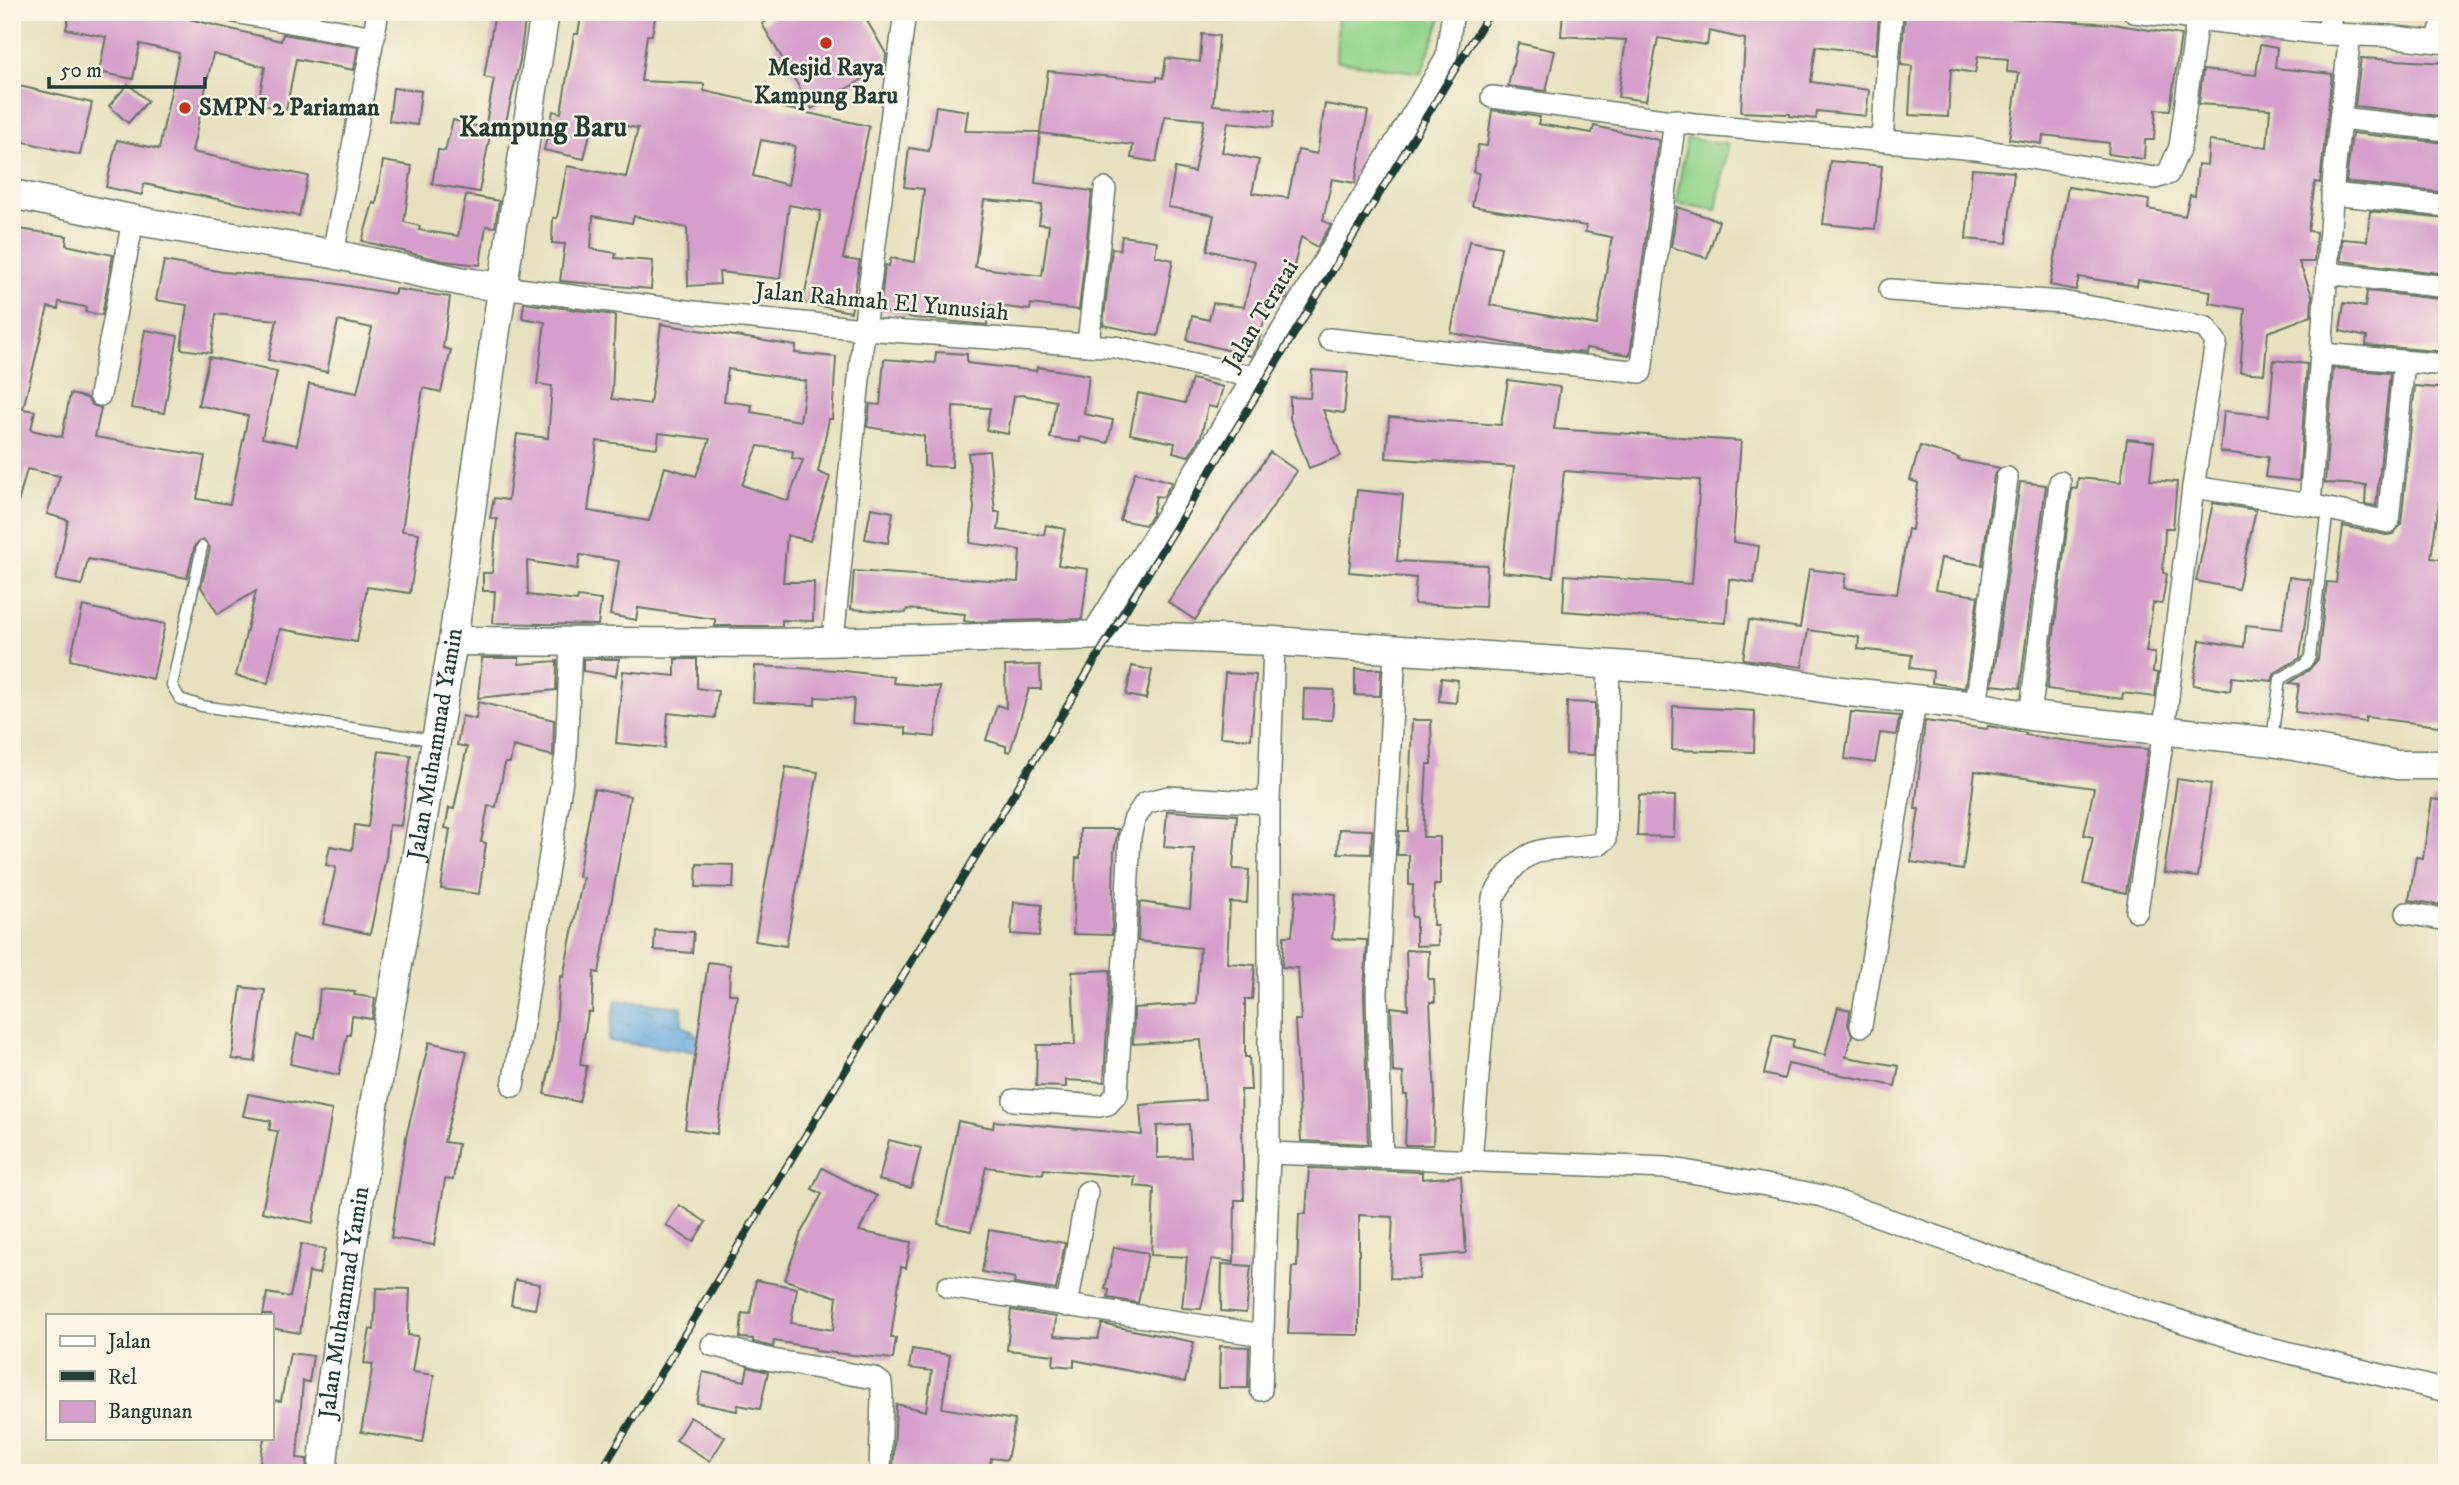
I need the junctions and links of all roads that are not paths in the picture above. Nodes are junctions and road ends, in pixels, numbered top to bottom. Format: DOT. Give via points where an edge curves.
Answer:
graph roads {
  1 [pos="234,12"];
  2 [pos="378,12"];
  3 [pos="545,12"];
  4 [pos="905,12"];
  5 [pos="1453,12"];
  6 [pos="1892,12"];
  7 [pos="2134,12"];
  8 [pos="2332,12"];
  9 [pos="2446,12"];
  10 [pos="2197,18"];
  11 [pos="2327,34"];
  12 [pos="2350,35"];
  13 [pos="374,37"];
  14 [pos="2442,42"];
  15 [pos="1492,97"];
  16 [pos="2340,118"];
  17 [pos="1675,120"];
  18 [pos="2447,131"];
  19 [pos="1882,139"];
  20 [pos="1105,189"];
  21 [pos="12,194"];
  22 [pos="2332,194"];
  23 [pos="2447,206"];
  24 [pos="132,220"];
  25 [pos="333,254"];
  26 [pos="2327,274"];
  27 [pos="464,282"];
  28 [pos="503,287"];
  29 [pos="2447,287"];
  30 [pos="1890,290"];
  31 [pos="864,329"];
  32 [pos="495,336"];
  33 [pos="1329,339"];
  34 [pos="1088,344"];
  35 [pos="2323,354"];
  36 [pos="2404,361"];
  37 [pos="2447,365"];
  38 [pos="1254,377"];
  39 [pos="100,395"];
  40 [pos="2007,478"];
  41 [pos="2060,482"];
  42 [pos="2193,487"];
  43 [pos="2319,507"];
  44 [pos="202,547"];
  45 [pos="1091,636"];
  46 [pos="833,640"];
  47 [pos="453,641"];
  48 [pos="1275,641"];
  49 [pos="571,644"];
  50 [pos="1395,651"];
  51 [pos="1609,664"];
  52 [pos="1916,697"];
  53 [pos="1976,706"];
  54 [pos="2030,716"];
  55 [pos="2164,730"];
  56 [pos="436,741"];
  57 [pos="2272,742"];
  58 [pos="2447,765"];
  59 [pos="1269,803"];
  60 [pos="2137,911"];
  61 [pos="2407,913"];
  62 [pos="2447,920"];
  63 [pos="1861,1026"];
  64 [pos="513,1086"];
  65 [pos="1014,1100"];
  66 [pos="1269,1153"];
  67 [pos="1382,1157"];
  68 [pos="1471,1161"];
  69 [pos="1087,1192"];
  70 [pos="948,1287"];
  71 [pos="1067,1306"];
  72 [pos="1263,1335"];
  73 [pos="712,1345"];
  74 [pos="1261,1390"];
  75 [pos="2447,1391"];
  76 [pos="322,1473"];
  77 [pos="880,1473"];
  1 -- 13 [label="street"];
  2 -- 13 [label="street"];
  3 -- 28 [label="street, Jalan Muhammad Yamin"];
  4 -- 31 [label="street"];
  5 -- 38 [label="street, Jalan Teratai" via="1446,59"];
  6 -- 19 [label="street"];
  7 -- 10 [label="street"];
  8 -- 11 [label="street"];
  9 -- 14 [label="street"];
  10 -- 11 [label="street"];
  10 -- 19 [label="street" via="2180,147 2168,174 2155,178 2042,158"];
  11 -- 12 [label="street"];
  12 -- 14 [label="street"];
  12 -- 16 [label="street"];
  13 -- 25 [label="street"];
  15 -- 17 [label="street"];
  16 -- 18 [label="street"];
  16 -- 22 [label="street"];
  17 -- 19 [label="street"];
  17 -- 33 [label="street" via="1641,372"];
  20 -- 34 [label="street"];
  21 -- 24 [label="street"];
  22 -- 23 [label="street"];
  22 -- 26 [label="street"];
  24 -- 25 [label="street"];
  24 -- 39 [label="street"];
  25 -- 27 [label="street"];
  26 -- 29 [label="street"];
  26 -- 35 [label="street"];
  27 -- 28 [label="street"];
  27 -- 32 [label="street" via="491,316"];
  28 -- 31 [label="street, Jalan Rahmah El Yunusiah"];
  28 -- 32 [label="street, Jalan Muhammad Yamin"];
  30 -- 42 [label="street" via="2062,302 2205,327 2216,342"];
  31 -- 34 [label="street, Jalan Rahmah El Yunusiah"];
  31 -- 46 [label="street"];
  32 -- 47 [label="street, Jalan Muhammad Yamin"];
  34 -- 38 [label="street, Jalan Rahmah El Yunusiah"];
  35 -- 36 [label="street"];
  35 -- 43 [label="street"];
  36 -- 37 [label="street"];
  36 -- 43 [label="street" via="2388,522"];
  38 -- 45 [label="street, Jalan Teratai"];
  40 -- 53 [label="street"];
  41 -- 54 [label="street"];
  42 -- 43 [label="street"];
  42 -- 55 [label="street"];
  43 -- 57 [label="lane" via="2310,657 2280,679"];
  44 -- 56 [label="lane" via="172,685 180,699"];
  45 -- 46 [label="street"];
  45 -- 48 [label="street"];
  46 -- 49 [label="street"];
  47 -- 49 [label="street"];
  47 -- 56 [label="street, Jalan Muhammad Yamin"];
  48 -- 50 [label="street"];
  48 -- 59 [label="street"];
  49 -- 64 [label="street" via="563,774"];
  50 -- 51 [label="street"];
  50 -- 67 [label="street" via="1377,993"];
  51 -- 52 [label="street" via="1728,673 1841,691"];
  51 -- 68 [label="street" via="1605,840 1534,851 1512,867 1493,898"];
  52 -- 53 [label="street"];
  52 -- 63 [label="street"];
  53 -- 54 [label="street"];
  54 -- 55 [label="street"];
  55 -- 57 [label="street"];
  55 -- 60 [label="street"];
  56 -- 76 [label="street, Jalan Muhammad Yamin" via="372,1117"];
  57 -- 58 [label="street" via="2397,765"];
  59 -- 65 [label="street" via="1168,797 1145,803 1130,836 1117,1094 1100,1106"];
  59 -- 66 [label="street"];
  61 -- 62 [label="street"];
  66 -- 67 [label="street"];
  66 -- 72 [label="street"];
  67 -- 68 [label="street"];
  68 -- 75 [label="street" via="1667,1168 1822,1196 2144,1310 2253,1344"];
  69 -- 71 [label="street"];
  70 -- 71 [label="street"];
  71 -- 72 [label="street"];
  72 -- 74 [label="street"];
  73 -- 77 [label="street" via="881,1383"];
}
